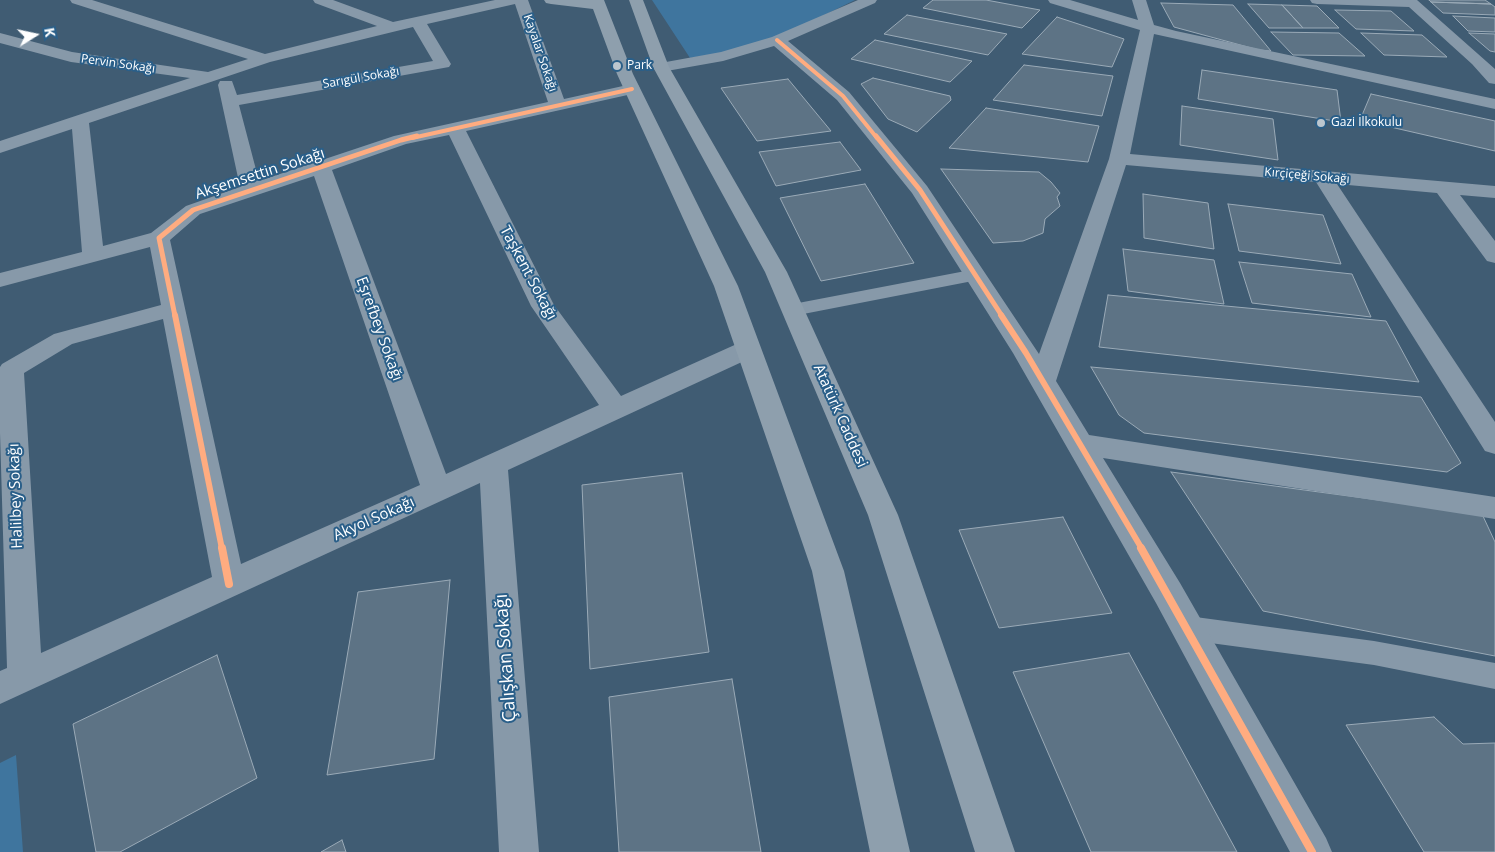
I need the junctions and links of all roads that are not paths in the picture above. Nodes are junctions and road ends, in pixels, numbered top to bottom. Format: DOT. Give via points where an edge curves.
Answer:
graph roads {
  1 [pos="77,0"];
  2 [pos="320,0"];
  3 [pos="515,0"];
  4 [pos="521,0"];
  5 [pos="551,0"];
  6 [pos="636,0"];
  7 [pos="870,0"];
  8 [pos="1055,0"];
  9 [pos="1139,0"];
  10 [pos="1317,0"];
  11 [pos="1410,1"];
  12 [pos="598,3"];
  13 [pos="418,22"];
  14 [pos="392,27"];
  15 [pos="1148,28"];
  16 [pos="0,38"];
  17 [pos="778,40"];
  18 [pos="264,58"];
  19 [pos="661,67"];
  20 [pos="216,74"];
  21 [pos="1495,79"];
  22 [pos="632,89"];
  23 [pos="230,101"];
  24 [pos="1495,104"];
  25 [pos="558,106"];
  26 [pos="80,120"];
  27 [pos="455,128"];
  28 [pos="0,130"];
  29 [pos="22,140"];
  30 [pos="0,147"];
  31 [pos="1119,159"];
  32 [pos="321,167"];
  33 [pos="1323,178"];
  34 [pos="1444,188"];
  35 [pos="251,190"];
  36 [pos="1495,192"];
  37 [pos="159,238"];
  38 [pos="93,256"];
  39 [pos="1495,256"];
  40 [pos="976,275"];
  41 [pos="0,280"];
  42 [pos="174,309"];
  43 [pos="793,310"];
  44 [pos="748,349"];
  45 [pos="1043,381"];
  46 [pos="6,392"];
  47 [pos="616,409"];
  48 [pos="1080,444"];
  49 [pos="1495,444"];
  50 [pos="493,465"];
  51 [pos="437,490"];
  52 [pos="1495,508"];
  53 [pos="9,563"];
  54 [pos="229,584"];
  55 [pos="1188,628"];
  56 [pos="1495,676"];
  57 [pos="12,683"];
  58 [pos="519,852"];
  59 [pos="890,852"];
  60 [pos="995,852"];
  61 [pos="1312,852"];
  1 -- 18 [label="street"];
  2 -- 14 [label="street"];
  3 -- 13 [label="street"];
  4 -- 25 [label="street, Kayalar Sokağı"];
  5 -- 12 [label="main road"];
  6 -- 19 [label="main road, Atatürk Caddesi"];
  7 -- 17 [label="street"];
  8 -- 15 [label="street"];
  9 -- 15 [label="street"];
  10 -- 11 [label="street"];
  11 -- 21 [label="street" via="1478,60"];
  12 -- 22 [label="main road"];
  13 -- 14 [label="street"];
  13 -- 23 [label="street, Sarıgül Sokağı" via="443,64"];
  14 -- 18 [label="street"];
  15 -- 24 [label="street"];
  15 -- 31 [label="street"];
  16 -- 20 [label="street, Pervin Sokağı" via="71,57"];
  17 -- 19 [label="street" via="723,56"];
  17 -- 40 [label="street" via="844,96 920,190"];
  18 -- 20 [label="street"];
  19 -- 43 [label="main road, Atatürk Caddesi" via="776,272"];
  20 -- 23 [label="street, Akşemsettin Sokağı"];
  20 -- 26 [label="street"];
  22 -- 25 [label="street, Akşemsettin Sokağı"];
  22 -- 44 [label="main road" via="726,286"];
  23 -- 35 [label="street, Akşemsettin Sokağı"];
  25 -- 27 [label="street, Akşemsettin Sokağı"];
  26 -- 29 [label="street"];
  26 -- 38 [label="street"];
  27 -- 32 [label="street, Akşemsettin Sokağı" via="401,140"];
  27 -- 47 [label="street, Taşkent Sokağı" via="543,306"];
  28 -- 29 [label="street"];
  29 -- 30 [label="street"];
  31 -- 33 [label="street, Kırçiçeği Sokağı"];
  31 -- 45 [label="street"];
  32 -- 35 [label="street, Akşemsettin Sokağı"];
  32 -- 51 [label="street, Eşrefbey Sokağı"];
  33 -- 34 [label="street, Kırçiçeği Sokağı"];
  33 -- 49 [label="street"];
  34 -- 36 [label="street, Kırçiçeği Sokağı"];
  34 -- 39 [label="street"];
  35 -- 37 [label="street, Akşemsettin Sokağı" via="193,210"];
  37 -- 38 [label="street"];
  37 -- 42 [label="street"];
  38 -- 41 [label="street"];
  40 -- 43 [label="lane"];
  40 -- 45 [label="street"];
  42 -- 46 [label="street, Halilbey Sokağı" via="63,339 11,370"];
  42 -- 54 [label="street"];
  43 -- 60 [label="main road, Atatürk Caddesi" via="883,515"];
  44 -- 47 [label="street, Akyol Sokağı"];
  44 -- 59 [label="main road" via="828,571"];
  45 -- 48 [label="street"];
  46 -- 53 [label="street, Halilbey Sokağı"];
  47 -- 50 [label="street, Akyol Sokağı"];
  48 -- 52 [label="street"];
  48 -- 55 [label="street"];
  50 -- 51 [label="street, Akyol Sokağı"];
  50 -- 58 [label="street, Çalışkan Sokağı"];
  51 -- 54 [label="street, Akyol Sokağı"];
  53 -- 57 [label="street, Halilbey Sokağı"];
  54 -- 57 [label="street, Akyol Sokağı"];
  55 -- 56 [label="lane" via="1374,653"];
  55 -- 61 [label="street"];
}
